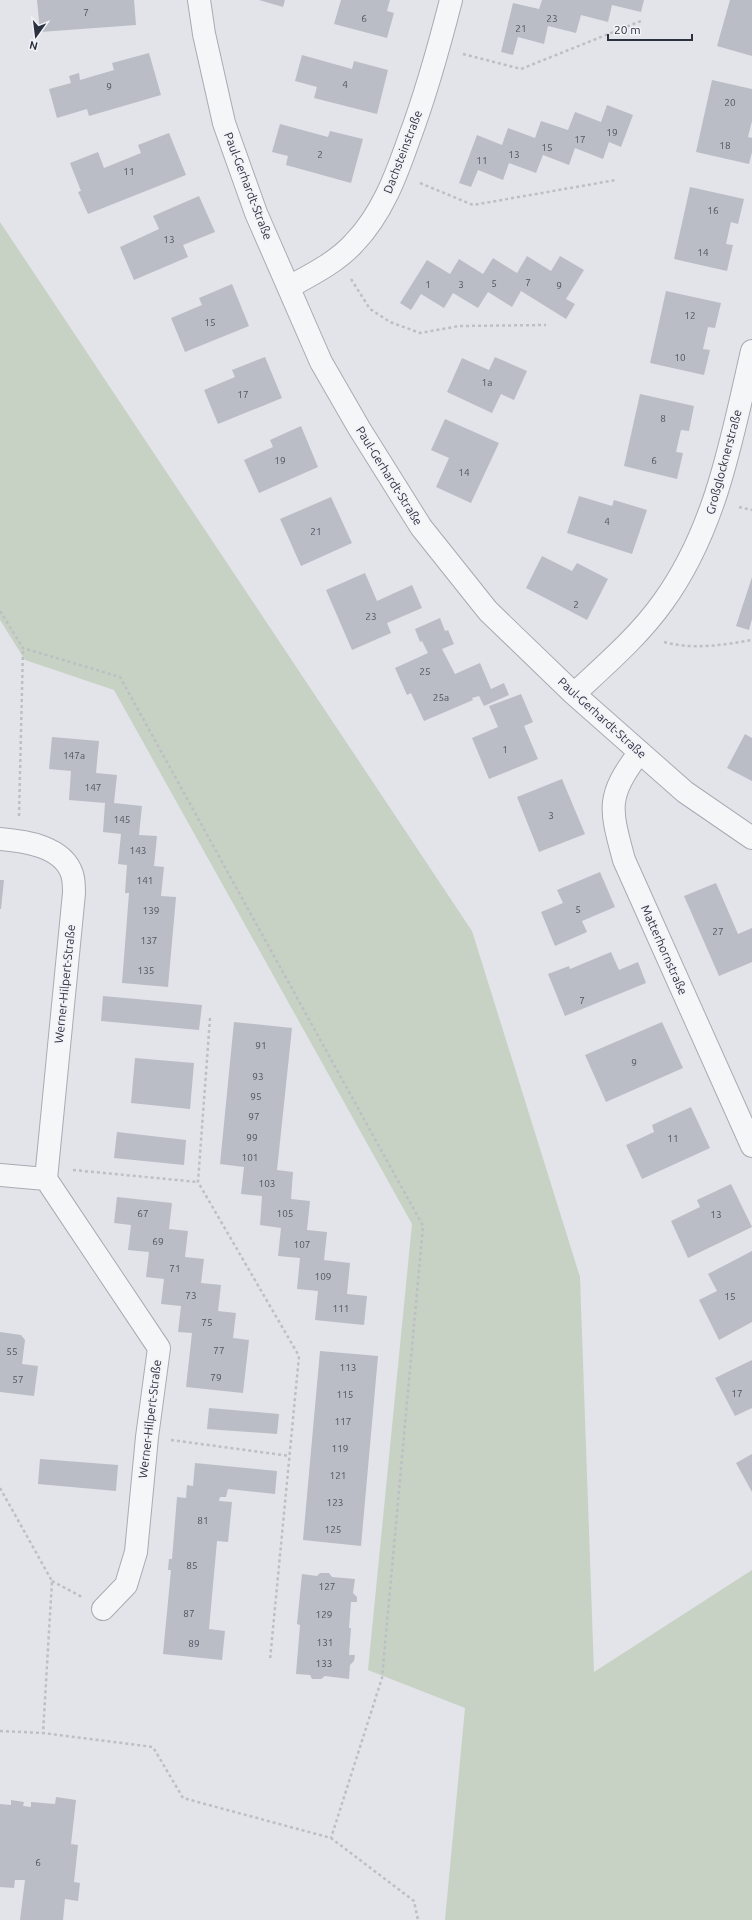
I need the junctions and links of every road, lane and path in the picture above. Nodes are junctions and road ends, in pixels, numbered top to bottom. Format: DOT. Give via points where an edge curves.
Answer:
graph roads {
  1 [pos="199,0"];
  2 [pos="451,0"];
  3 [pos="641,20"];
  4 [pos="439,48"];
  5 [pos="397,173"];
  6 [pos="616,180"];
  7 [pos="337,257"];
  8 [pos="289,288"];
  9 [pos="546,325"];
  10 [pos="752,352"];
  11 [pos="0,611"];
  12 [pos="637,634"];
  13 [pos="752,640"];
  14 [pos="23,648"];
  15 [pos="574,694"];
  16 [pos="640,753"];
  17 [pos="752,838"];
  18 [pos="9,839"];
  19 [pos="210,1018"];
  20 [pos="752,1146"];
  21 [pos="47,1173"];
  22 [pos="0,1175"];
  23 [pos="198,1182"];
  24 [pos="147,1437"];
  25 [pos="290,1456"];
  26 [pos="0,1488"];
  27 [pos="52,1581"];
  28 [pos="103,1609"];
  29 [pos="270,1660"];
  30 [pos="0,1730"];
  31 [pos="43,1733"];
  32 [pos="331,1838"];
  33 [pos="418,1920"];
  1 -- 8 [label="street, Paul-Gerhardt-Straße" via="224,122 256,212"];
  2 -- 4 [label="street, Dachsteinstraße"];
  3 -- 4 [label="path" via="521,69"];
  4 -- 5 [label="street, Dachsteinstraße"];
  5 -- 6 [label="path" via="473,204"];
  5 -- 7 [label="street, Dachsteinstraße" via="374,220 354,244"];
  7 -- 8 [label="street, Dachsteinstraße"];
  7 -- 9 [label="path" via="370,309 390,322 420,333 459,326"];
  8 -- 15 [label="street, Paul-Gerhardt-Straße" via="321,362 421,527 488,611"];
  10 -- 12 [label="street, Großglocknerstraße" via="715,501 701,536 682,574"];
  11 -- 14 [label="path"];
  12 -- 13 [label="path" via="681,647 722,645"];
  12 -- 15 [label="street, Großglocknerstraße"];
  14 -- 18 [label="path"];
  14 -- 32 [label="path" via="120,677 422,1226 382,1678"];
  15 -- 16 [label="street, Paul-Gerhardt-Straße"];
  16 -- 17 [label="street, Paul-Gerhardt-Straße" via="685,792"];
  16 -- 20 [label="street, Matterhornstraße" via="614,794 613,813 622,854"];
  18 -- 21 [label="street, Werner-Hilpert-Straße" via="41,846 58,856 72,874 74,893"];
  19 -- 23 [label="path"];
  21 -- 22 [label="street"];
  21 -- 23 [label="path"];
  21 -- 24 [label="street, Werner-Hilpert-Straße" via="158,1348"];
  23 -- 25 [label="path" via="300,1356"];
  24 -- 25 [label="path"];
  24 -- 28 [label="street, Werner-Hilpert-Straße" via="136,1552 126,1585"];
  25 -- 29 [label="path"];
  26 -- 27 [label="path"];
  27 -- 28 [label="path"];
  27 -- 31 [label="path"];
  30 -- 31 [label="path"];
  31 -- 32 [label="path" via="153,1747 183,1798"];
  32 -- 33 [label="path" via="414,1901"];
}
